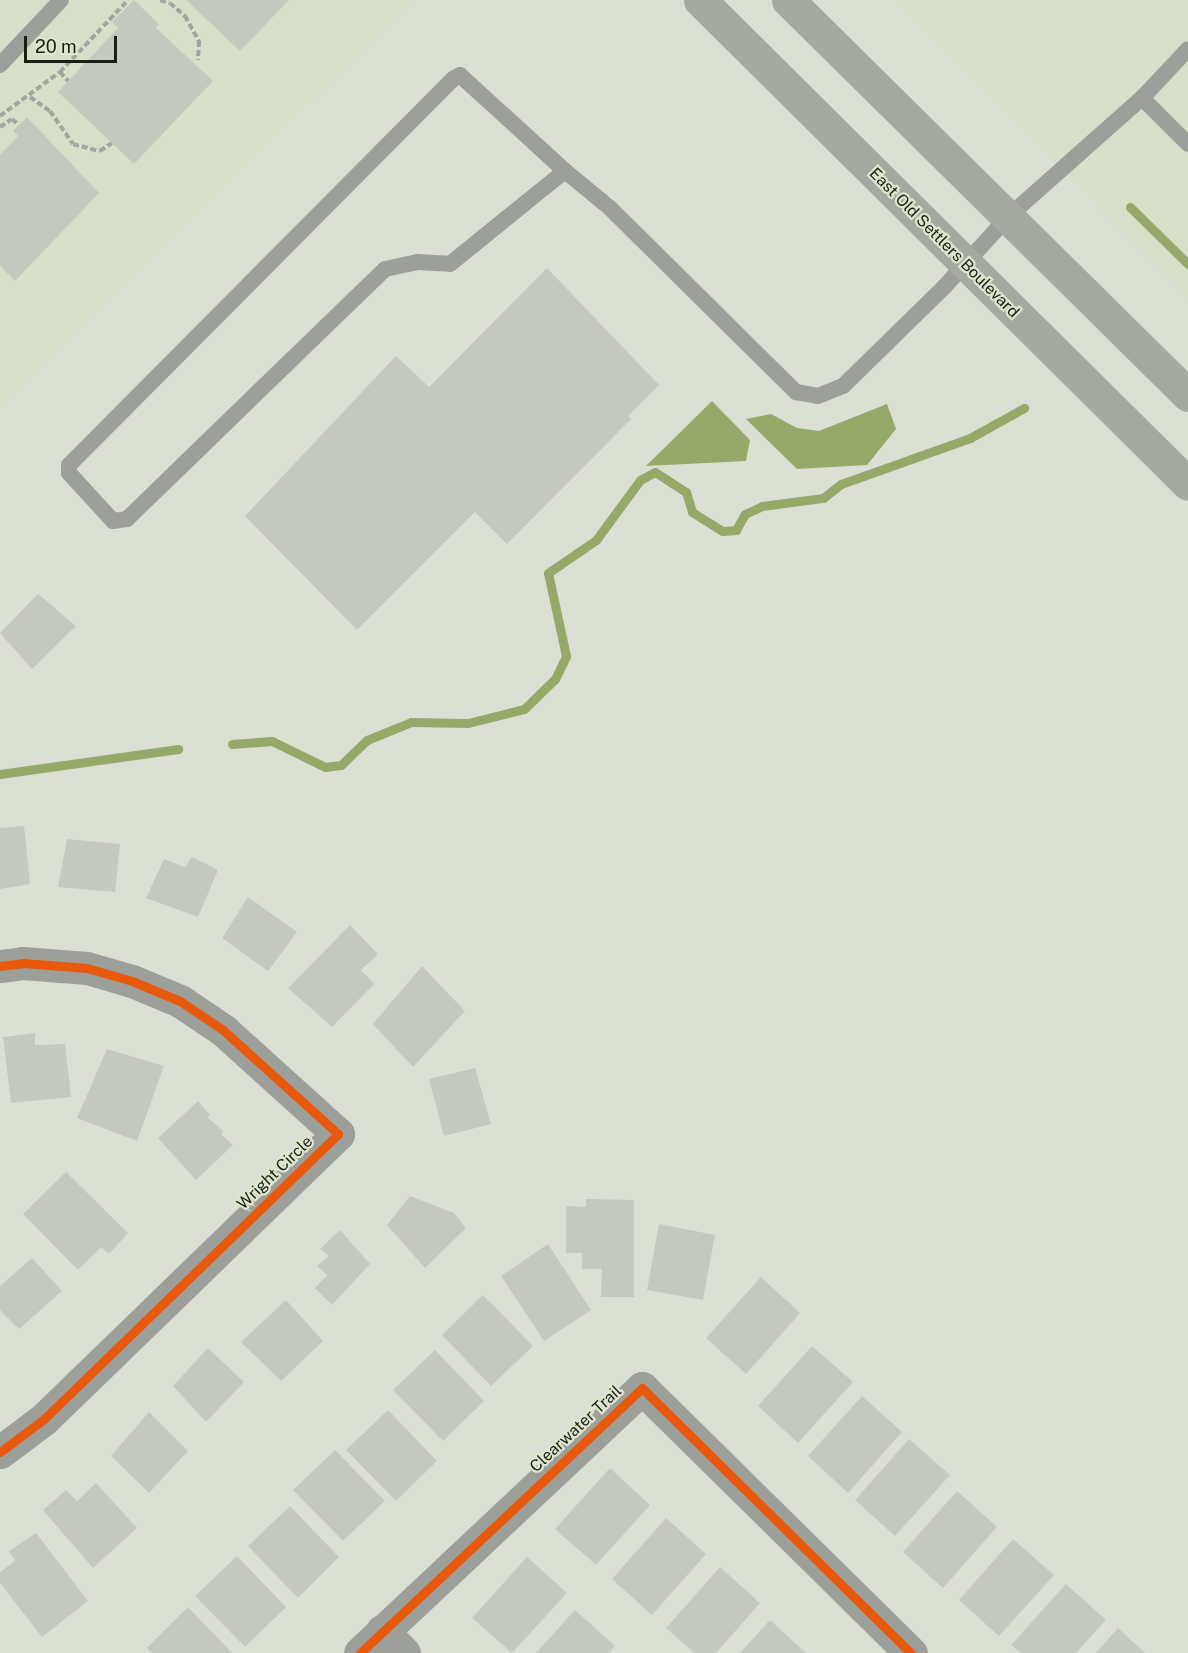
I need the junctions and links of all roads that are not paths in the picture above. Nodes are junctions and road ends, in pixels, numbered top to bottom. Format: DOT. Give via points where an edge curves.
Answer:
graph roads {
  1 [pos="61,0"];
  2 [pos="700,0"];
  3 [pos="788,0"];
  4 [pos="1188,49"];
  5 [pos="0,64"];
  6 [pos="1142,98"];
  7 [pos="1188,144"];
  8 [pos="565,171"];
  9 [pos="1009,216"];
  10 [pos="966,265"];
  11 [pos="1188,395"];
  12 [pos="1188,484"];
  13 [pos="0,966"];
  14 [pos="0,1452"];
  15 [pos="382,1646"];
  16 [pos="911,1653"];
  1 -- 5 [label="lane"];
  2 -- 10 [label="main road, East Old Settlers Boulevard"];
  3 -- 9 [label="main road"];
  4 -- 6 [label="lane"];
  6 -- 7 [label="lane"];
  6 -- 9 [label="lane"];
  8 -- 8 [label="lane" via="450,264 417,262 385,269 127,519 113,521 69,473 69,465 460,75"];
  8 -- 10 [label="lane" via="610,208 796,392 818,396 843,386"];
  9 -- 10 [label="lane"];
  9 -- 11 [label="main road"];
  10 -- 12 [label="main road, East Old Settlers Boulevard"];
  13 -- 14 [label="street, Wright Circle" via="34,963 87,968 132,981 180,1002 223,1030 338,1134 44,1419"];
  15 -- 16 [label="street, Clearwater Trail" via="642,1388"];
}
